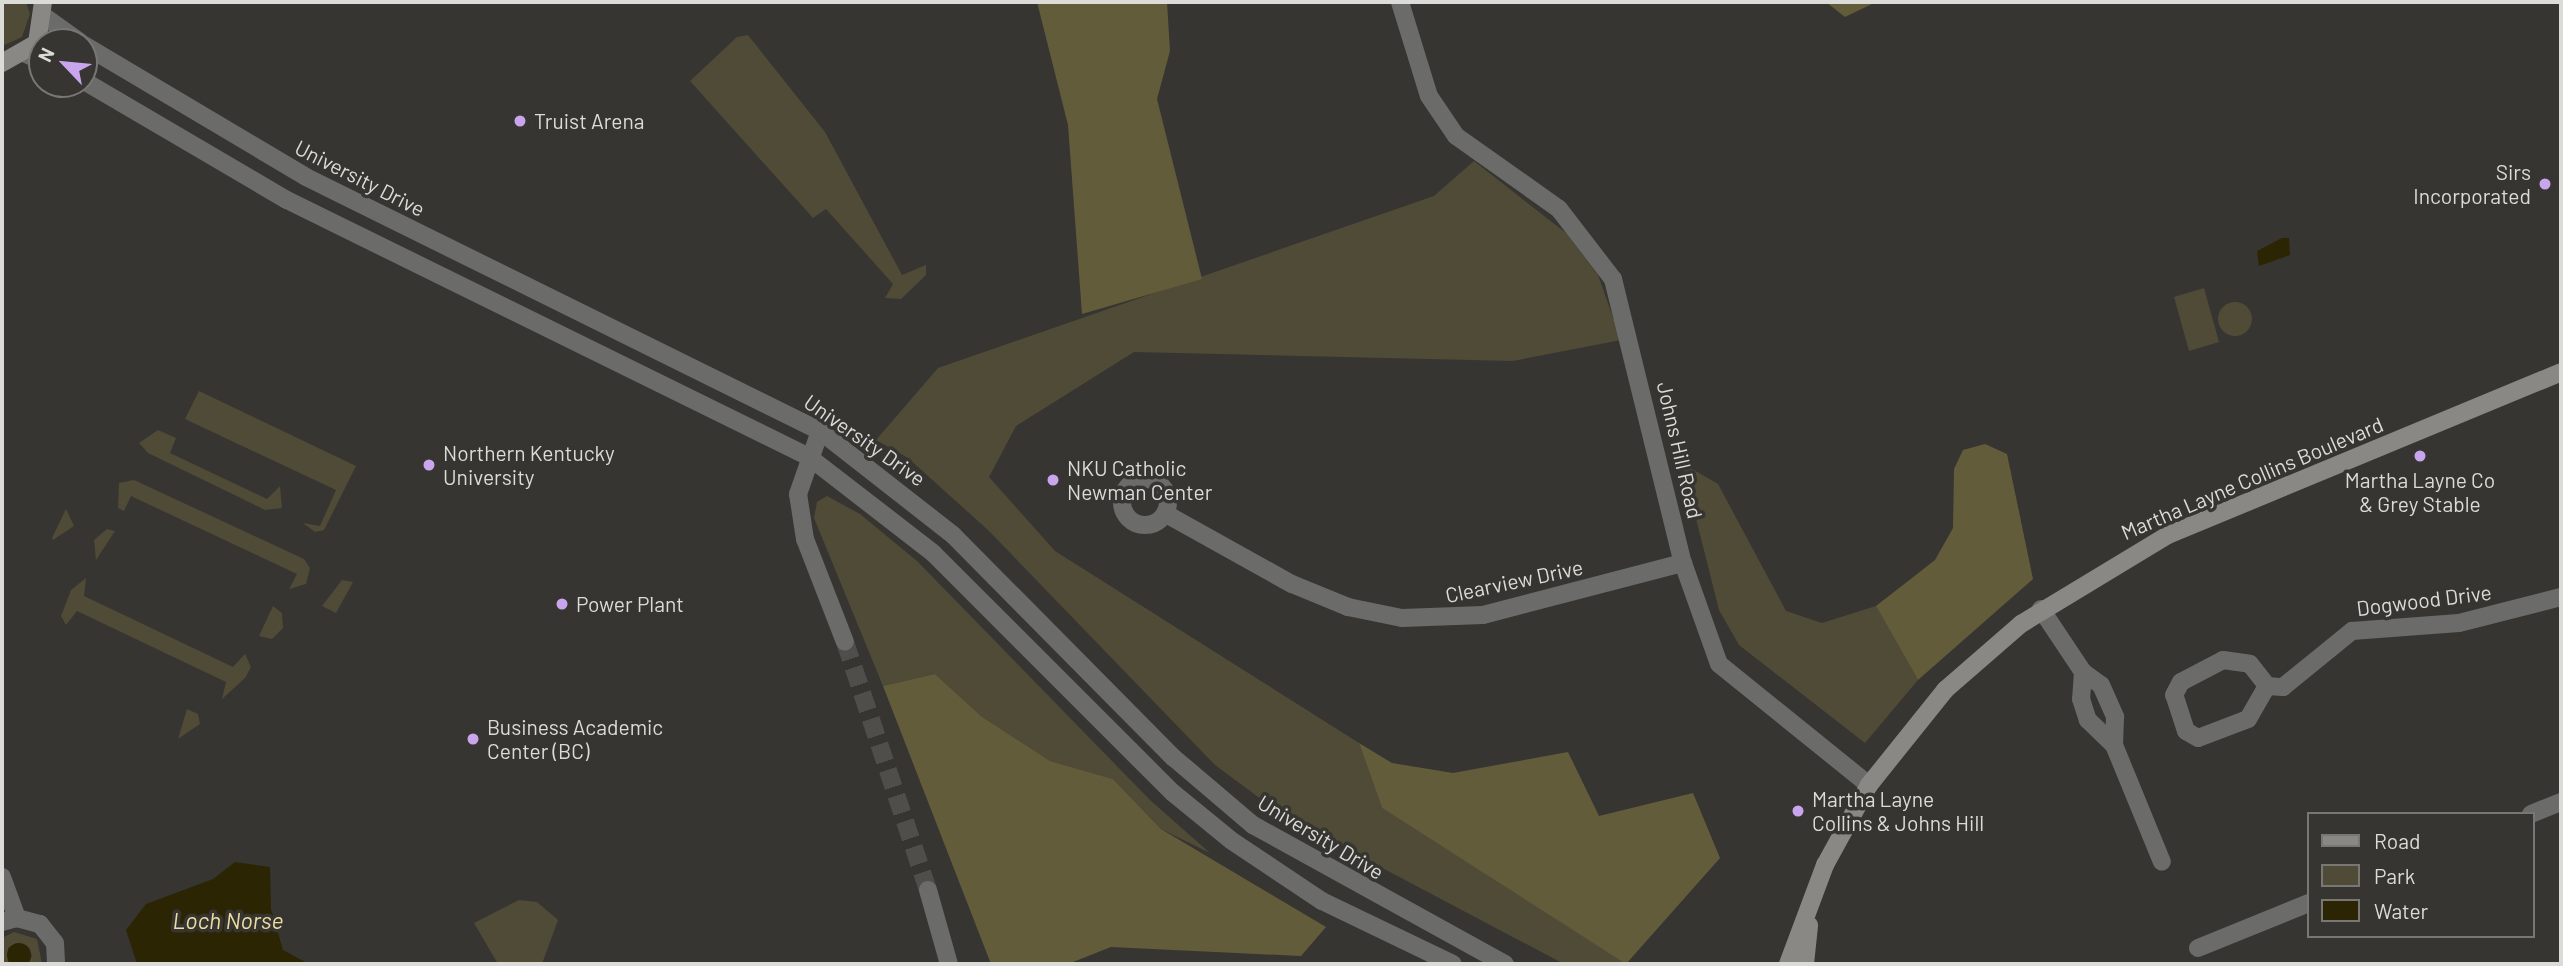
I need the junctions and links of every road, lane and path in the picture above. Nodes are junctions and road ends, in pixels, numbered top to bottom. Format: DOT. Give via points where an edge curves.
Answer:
graph roads {
  1 [pos="1400,2"];
  2 [pos="44,9"];
  3 [pos="65,28"];
  4 [pos="98,53"];
  5 [pos="17,62"];
  6 [pos="98,89"];
  7 [pos="2561,372"];
  8 [pos="820,432"];
  9 [pos="809,457"];
  10 [pos="1166,514"];
  11 [pos="1683,563"];
  12 [pos="2561,597"];
  13 [pos="2041,609"];
  14 [pos="845,642"];
  15 [pos="2083,672"];
  16 [pos="2267,686"];
  17 [pos="2114,745"];
  18 [pos="1870,785"];
  19 [pos="2561,802"];
  20 [pos="2535,812"];
  21 [pos="2162,862"];
  22 [pos="2,877"];
  23 [pos="928,890"];
  24 [pos="2308,903"];
  25 [pos="1810,904"];
  26 [pos="9,920"];
  27 [pos="2198,948"];
  28 [pos="1432,960"];
  29 [pos="56,964"];
  30 [pos="949,964"];
  31 [pos="1453,964"];
  32 [pos="1504,964"];
  33 [pos="1788,964"];
  34 [pos="1805,964"];
  1 -- 11 [label="street, Johns Hill Road" via="1429,96 1456,136 1559,209 1613,279"];
  2 -- 3 [label="street, University Drive"];
  2 -- 5 [label="main road, University Drive"];
  4 -- 8 [label="street, University Drive" via="306,177"];
  6 -- 9 [label="street" via="287,200"];
  7 -- 13 [label="main road, Martha Layne Collins Boulevard" via="2168,535"];
  8 -- 9 [label="street"];
  8 -- 32 [label="street, University Drive" via="954,535 1174,758 1253,825"];
  9 -- 14 [label="street" via="798,494 806,540"];
  9 -- 28 [label="street" via="933,553 1172,792 1232,841 1322,901"];
  10 -- 11 [label="street, Clearview Drive" via="1292,584 1348,607 1402,618 1483,615"];
  11 -- 18 [label="street, Johns Hill Road" via="1719,664"];
  12 -- 16 [label="street, Dogwood Drive" via="2459,623 2352,631 2283,687"];
  13 -- 15 [label="street"];
  13 -- 18 [label="main road, Martha Layne Collins Boulevard" via="1945,690"];
  15 -- 17 [label="street" via="2101,685 2115,717"];
  15 -- 17 [label="street" via="2081,699 2088,720"];
  16 -- 16 [label="street" via="2250,664 2223,660 2181,682 2173,701 2186,730 2206,738 2248,719"];
  17 -- 21 [label="street"];
  18 -- 25 [label="main road"];
  19 -- 20 [label="street"];
  22 -- 26 [label="street"];
  23 -- 30 [label="street"];
  24 -- 27 [label="street"];
  25 -- 33 [label="main road"];
  25 -- 34 [label="main road"];
  26 -- 29 [label="street" via="49,933"];
  28 -- 31 [label="street"];
}
